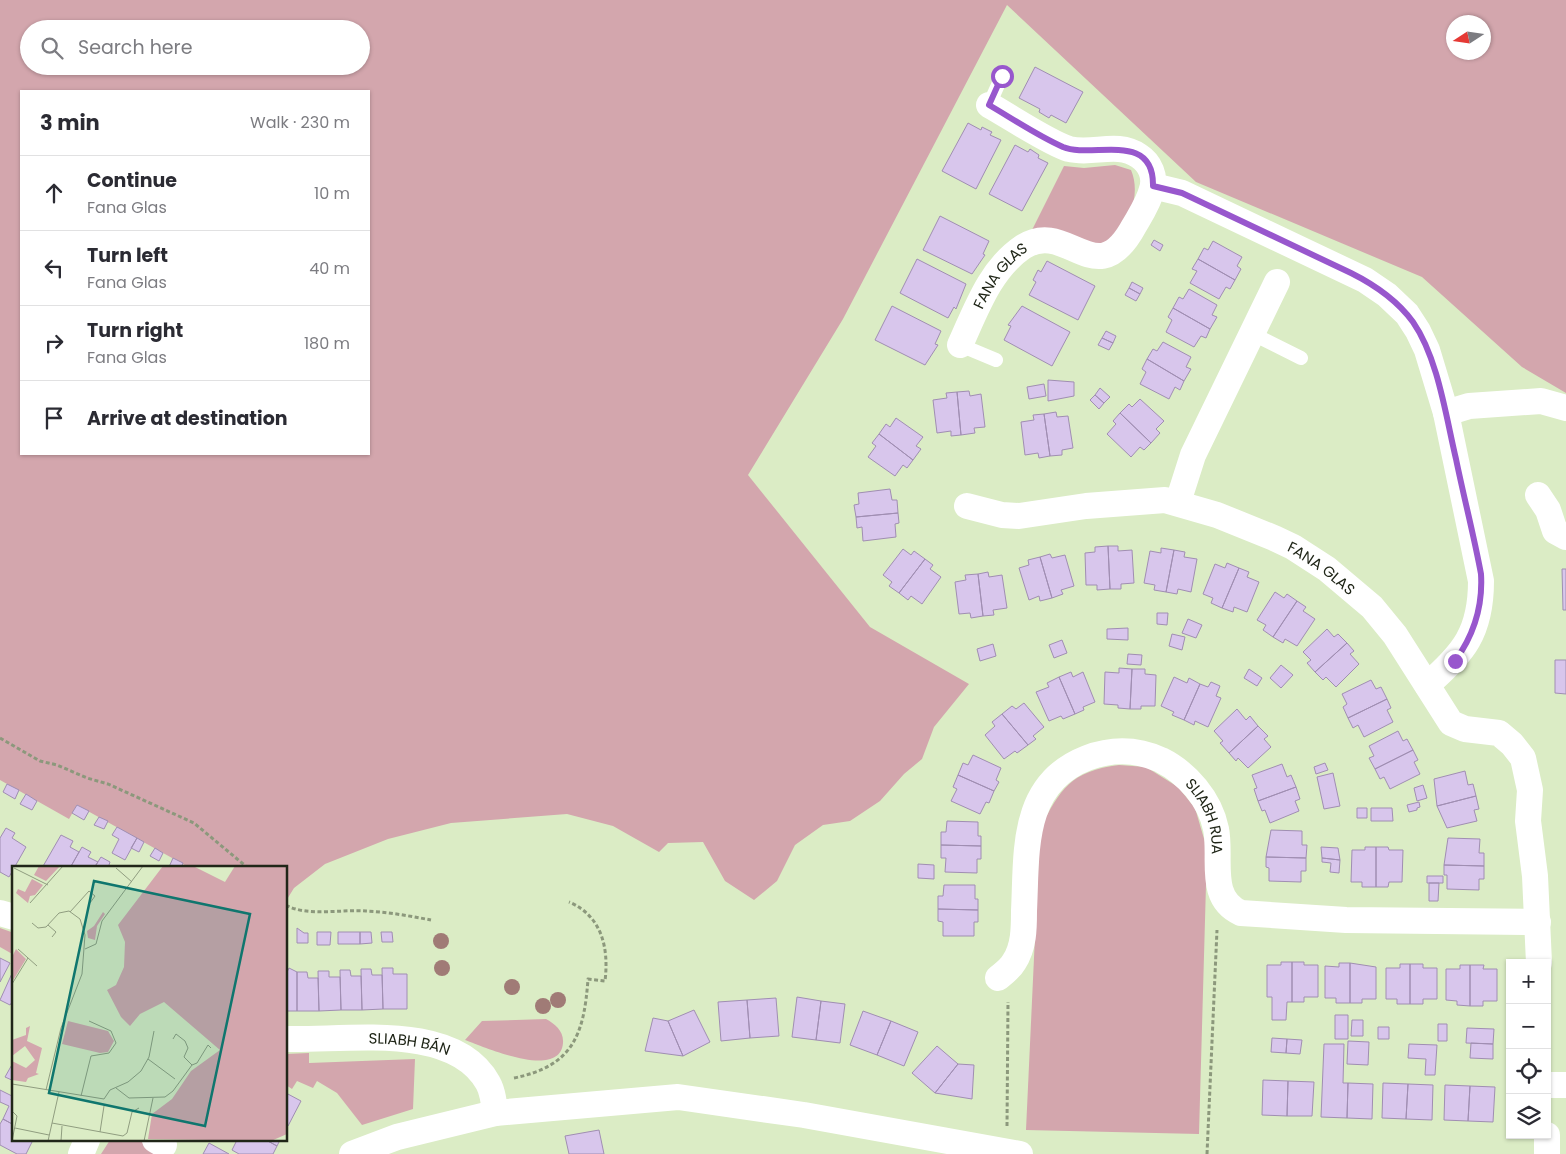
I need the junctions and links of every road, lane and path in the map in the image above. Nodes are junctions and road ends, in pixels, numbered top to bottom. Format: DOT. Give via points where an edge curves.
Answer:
graph roads {
  1 [pos="1002,76"];
  2 [pos="989,105"];
  3 [pos="1153,186"];
  4 [pos="1277,282"];
  5 [pos="1251,333"];
  6 [pos="960,345"];
  7 [pos="1301,358"];
  8 [pos="996,360"];
  9 [pos="1566,408"];
  10 [pos="1446,413"];
  11 [pos="1538,495"];
  12 [pos="1178,502"];
  13 [pos="967,506"];
  14 [pos="1566,537"];
  15 [pos="1427,685"];
  16 [pos="0,738"];
  17 [pos="246,866"];
  18 [pos="569,902"];
  19 [pos="288,906"];
  20 [pos="431,920"];
  21 [pos="1538,922"];
  22 [pos="1217,925"];
  23 [pos="1539,959"];
  24 [pos="1003,974"];
  25 [pos="288,1039"];
  26 [pos="489,1084"];
  27 [pos="1551,1085"];
  28 [pos="1566,1085"];
  29 [pos="495,1113"];
  30 [pos="1547,1139"];
  31 [pos="86,1142"];
  32 [pos="1014,1153"];
  33 [pos="81,1154"];
  34 [pos="352,1154"];
  35 [pos="1207,1154"];
  36 [pos="1547,1154"];
  1 -- 2 [label="lane"];
  2 -- 3 [label="street" via="1070,149 1110,148 1131,152 1149,166 1154,178"];
  3 -- 6 [label="street, FANA GLAS" via="1149,200 1125,241 1108,255 1093,256 1055,240 1024,247 992,278"];
  3 -- 10 [label="street" via="1182,193 1377,288 1406,314 1418,330"];
  4 -- 5 [label="street"];
  5 -- 7 [label="lane"];
  5 -- 12 [label="street" via="1193,455"];
  6 -- 8 [label="lane, FANA GLAS"];
  9 -- 10 [label="street" via="1541,401 1469,406"];
  10 -- 15 [label="street" via="1477,555 1481,589 1470,638 1455,661"];
  11 -- 14 [label="street" via="1548,510 1555,531"];
  12 -- 13 [label="street, FANA GLAS" via="1148,500 1019,516"];
  12 -- 15 [label="street, FANA GLAS" via="1274,538 1328,569 1372,607 1395,634"];
  15 -- 21 [label="street, FANA GLAS" via="1451,723 1464,729 1499,733 1523,758 1530,790 1528,821"];
  16 -- 17 [label="path" via="40,761 108,784 194,823"];
  18 -- 26 [label="path" via="581,907 602,932 607,952 605,981 588,979 581,1027 566,1053 548,1068"];
  19 -- 20 [label="path" via="306,911 366,911"];
  21 -- 23 [label="street"];
  21 -- 24 [label="street, SLIABH RUA" via="1346,920 1241,913 1229,907 1219,889 1216,830 1210,810 1196,789 1162,761 1133,752 1114,752 1092,756 1072,765 1051,783 1036,804 1028,834 1023,936 1017,956"];
  22 -- 35 [label="path"];
  24 -- 32 [label="path"];
  25 -- 26 [label="street, SLIABH BÁN" via="420,1040 472,1064"];
  26 -- 29 [label="street, SLIABH BÁN"];
  27 -- 28 [label="street"];
  29 -- 32 [label="street" via="678,1097 804,1114"];
  29 -- 34 [label="street" via="397,1137"];
  30 -- 36 [label="street"];
  31 -- 33 [label="street"];
}
